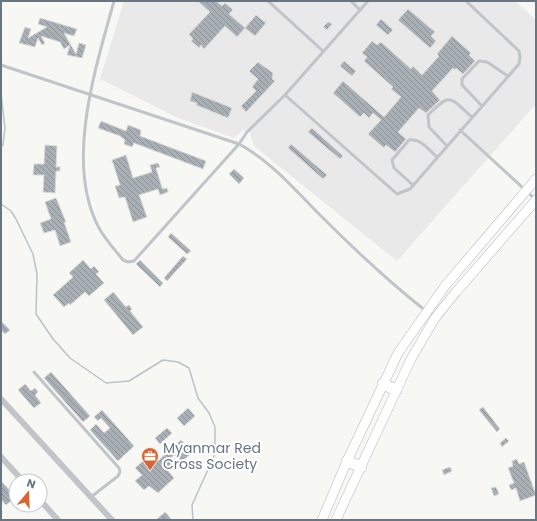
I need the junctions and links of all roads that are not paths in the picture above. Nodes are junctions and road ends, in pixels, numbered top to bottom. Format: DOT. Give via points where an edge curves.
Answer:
graph roads {
  1 [pos="114,1"];
  2 [pos="268,1"];
  3 [pos="351,1"];
  4 [pos="368,1"];
  5 [pos="466,1"];
  6 [pos="360,10"];
  7 [pos="323,51"];
  8 [pos="1,65"];
  9 [pos="508,76"];
  10 [pos="89,93"];
  11 [pos="284,95"];
  12 [pos="482,106"];
  13 [pos="472,117"];
  14 [pos="460,130"];
  15 [pos="239,144"];
  16 [pos="447,146"];
  17 [pos="437,157"];
  18 [pos="536,179"];
  19 [pos="413,185"];
  20 [pos="526,191"];
  21 [pos="536,200"];
  22 [pos="426,311"];
  23 [pos="34,372"];
  24 [pos="383,384"];
  25 [pos="396,390"];
  26 [pos="1,399"];
  27 [pos="1,457"];
  28 [pos="347,460"];
  29 [pos="361,467"];
  30 [pos="16,473"];
  31 [pos="91,497"];
  32 [pos="48,509"];
  33 [pos="58,520"];
  34 [pos="112,520"];
  35 [pos="322,520"];
  36 [pos="336,520"];
  1 -- 10 [label="lane"];
  2 -- 7 [label="lane"];
  3 -- 6 [label="lane"];
  4 -- 6 [label="lane"];
  5 -- 9 [label="lane" via="518,51 519,64"];
  6 -- 7 [label="lane"];
  7 -- 11 [label="lane"];
  8 -- 10 [label="lane"];
  9 -- 12 [label="lane"];
  9 -- 12 [label="lane" via="487,62 479,61 462,79 462,85"];
  10 -- 15 [label="lane"];
  10 -- 15 [label="lane" via="84,156 89,202 99,228 123,260 128,262 134,261"];
  11 -- 15 [label="lane" via="247,132"];
  11 -- 19 [label="lane" via="397,194 410,189"];
  12 -- 13 [label="lane"];
  13 -- 14 [label="lane"];
  13 -- 16 [label="lane" via="454,101 446,100 428,115 429,127"];
  14 -- 16 [label="lane"];
  14 -- 20 [label="lane"];
  15 -- 22 [label="lane" via="271,166 332,226"];
  16 -- 17 [label="lane"];
  17 -- 19 [label="lane"];
  17 -- 19 [label="lane" via="419,141 412,139 394,156 394,168"];
  18 -- 20 [label="main road"];
  20 -- 21 [label="lane"];
  20 -- 22 [label="main road"];
  21 -- 25 [label="main road" via="435,318 410,359"];
  22 -- 24 [label="main road" via="398,353"];
  23 -- 31 [label="lane" via="119,468 118,476"];
  24 -- 25 [label="highway"];
  24 -- 28 [label="main road"];
  25 -- 29 [label="main road"];
  26 -- 31 [label="street"];
  27 -- 30 [label="street"];
  28 -- 29 [label="highway"];
  28 -- 35 [label="main road"];
  29 -- 36 [label="main road"];
  31 -- 34 [label="street"];
  32 -- 33 [label="street"];
}
